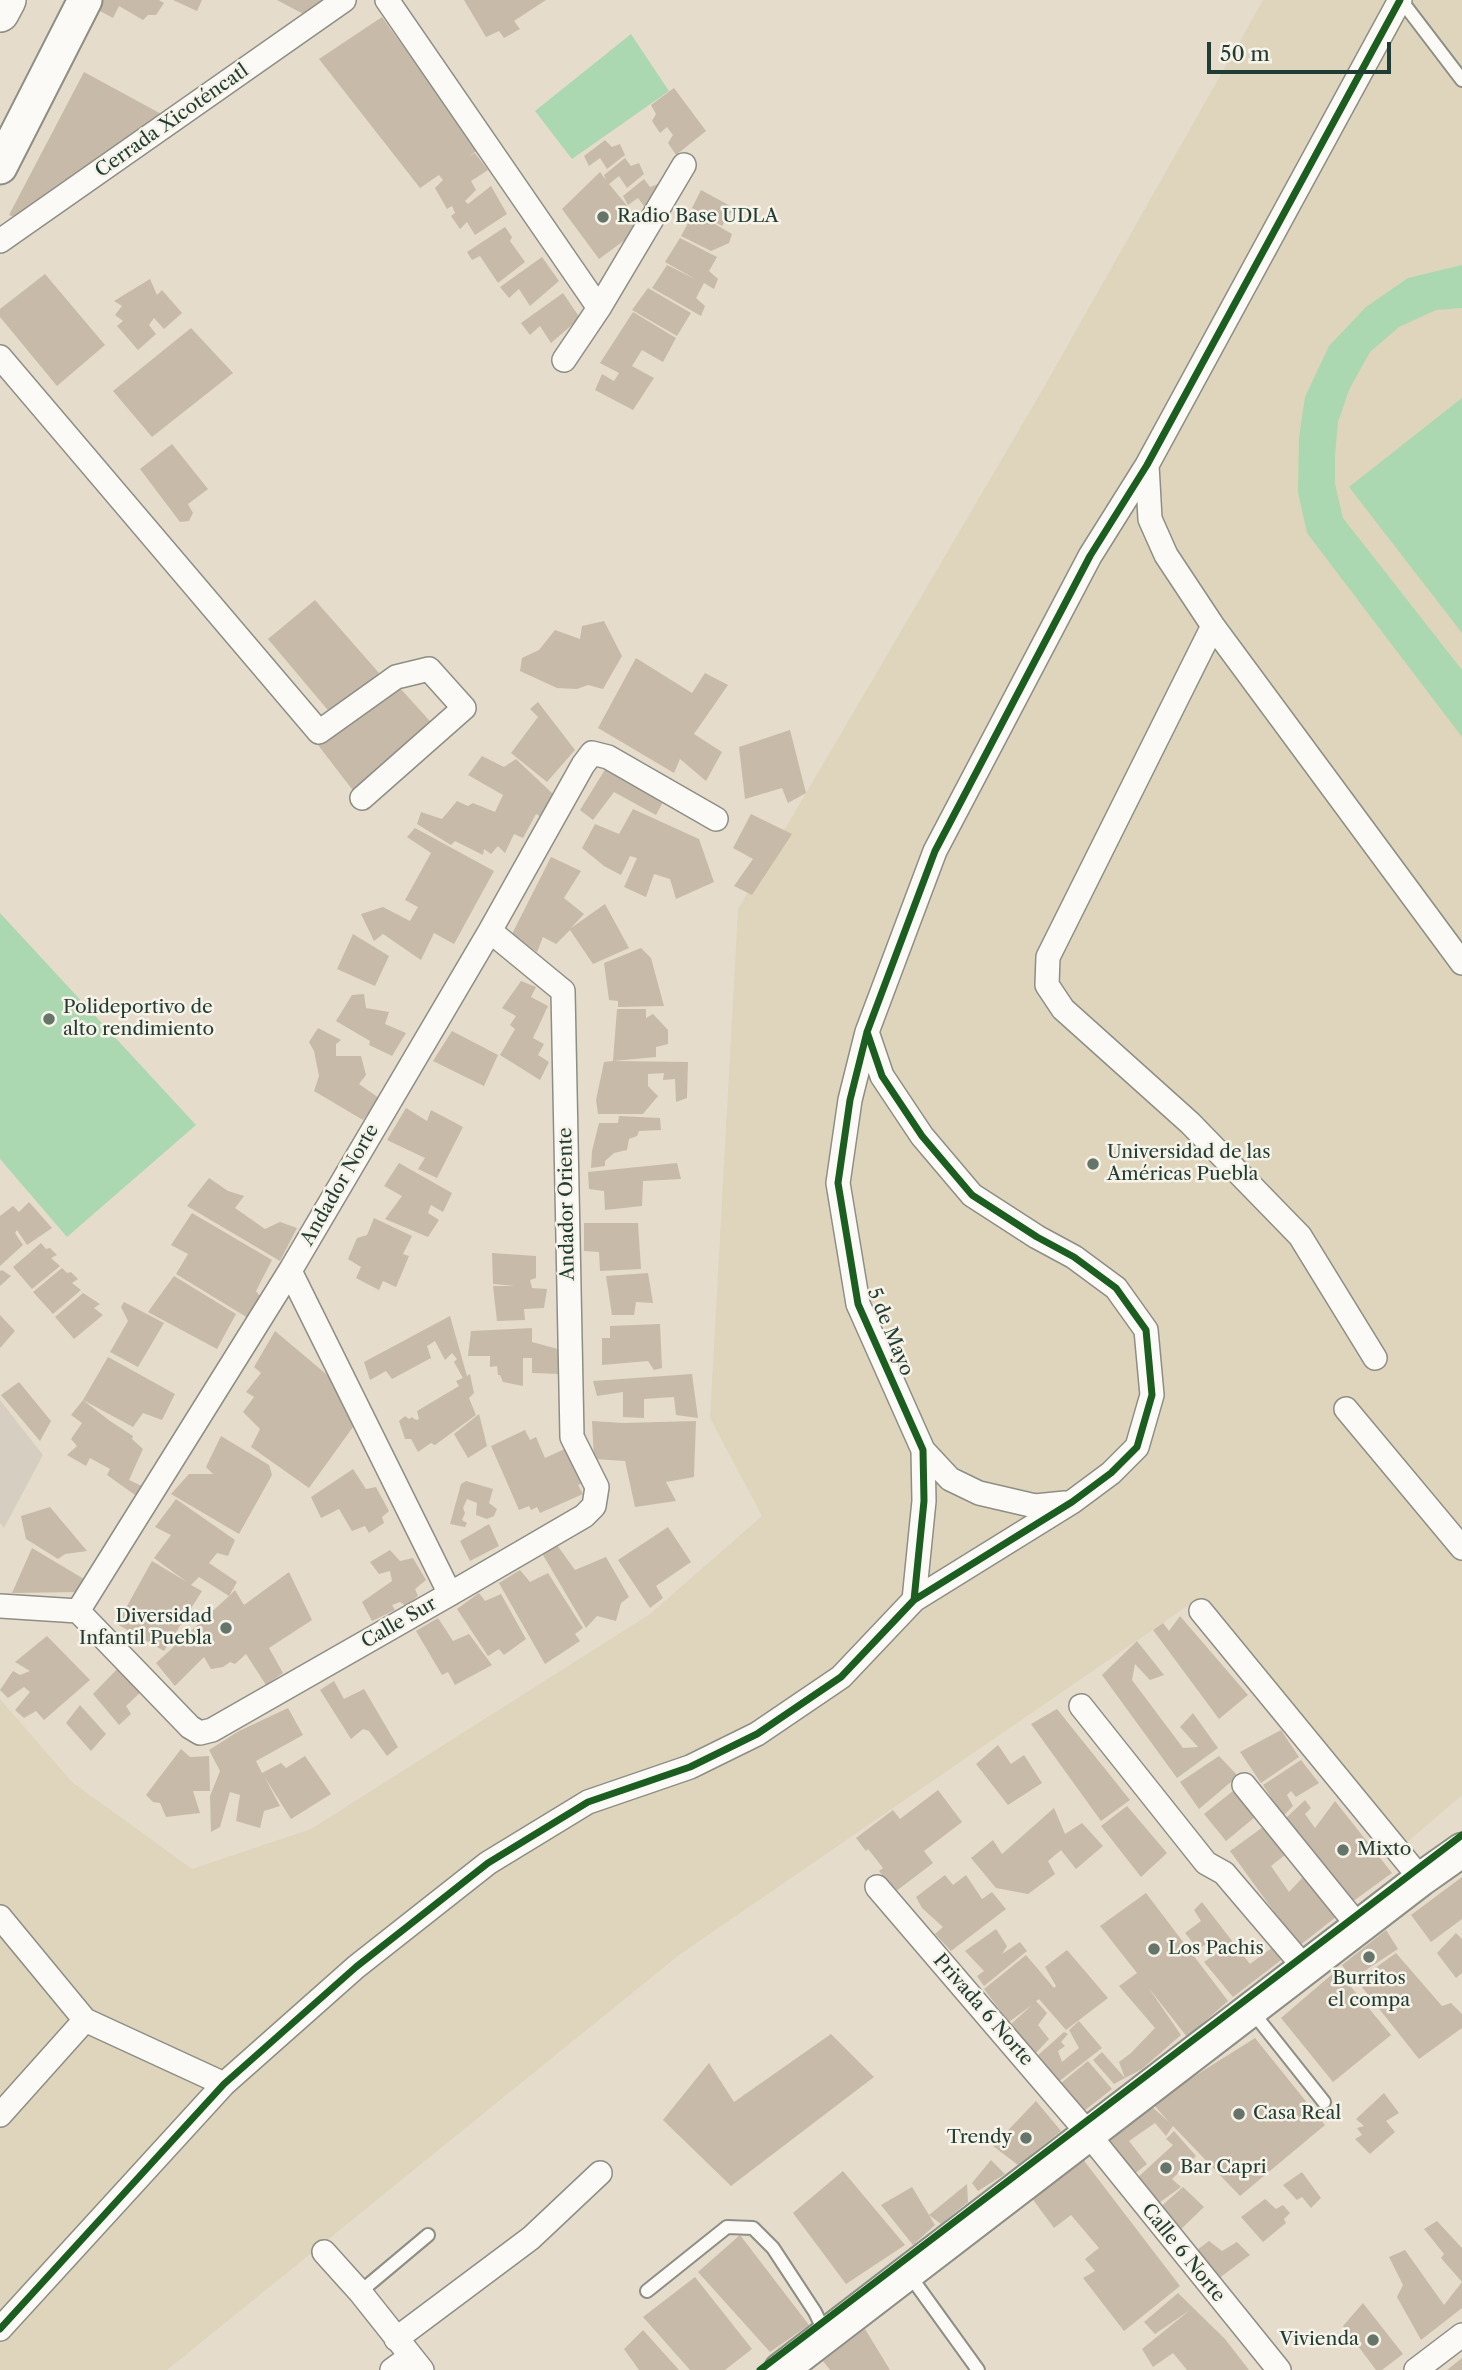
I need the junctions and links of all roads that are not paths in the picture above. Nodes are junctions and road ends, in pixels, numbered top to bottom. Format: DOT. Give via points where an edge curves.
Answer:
graph roads {
  1 [pos="7,0"];
  2 [pos="85,0"];
  3 [pos="344,0"];
  4 [pos="387,0"];
  5 [pos="1400,0"];
  6 [pos="0,13"];
  7 [pos="1462,80"];
  8 [pos="684,165"];
  9 [pos="0,167"];
  10 [pos="0,241"];
  11 [pos="599,308"];
  12 [pos="0,357"];
  13 [pos="564,360"];
  14 [pos="1147,465"];
  15 [pos="1213,626"];
  16 [pos="362,798"];
  17 [pos="716,819"];
  18 [pos="489,931"];
  19 [pos="1462,963"];
  20 [pos="867,1032"];
  21 [pos="289,1271"];
  22 [pos="1375,1358"];
  23 [pos="1346,1409"];
  24 [pos="923,1450"];
  25 [pos="1072,1502"];
  26 [pos="594,1506"];
  27 [pos="1462,1548"];
  28 [pos="450,1594"];
  29 [pos="914,1600"];
  30 [pos="0,1606"];
  31 [pos="78,1611"];
  32 [pos="1201,1611"];
  33 [pos="1082,1706"];
  34 [pos="1244,1786"];
  35 [pos="1462,1850"];
  36 [pos="1421,1879"];
  37 [pos="877,1887"];
  38 [pos="0,1917"];
  39 [pos="1359,1927"];
  40 [pos="1305,1968"];
  41 [pos="1251,2010"];
  42 [pos="85,2020"];
  43 [pos="224,2084"];
  44 [pos="1324,2102"];
  45 [pos="0,2115"];
  46 [pos="1088,2134"];
  47 [pos="600,2173"];
  48 [pos="428,2235"];
  49 [pos="324,2252"];
  50 [pos="908,2273"];
  51 [pos="647,2291"];
  52 [pos="360,2292"];
  53 [pos="0,2329"];
  54 [pos="1462,2335"];
  55 [pos="826,2336"];
  56 [pos="396,2339"];
  57 [pos="416,2363"];
  58 [pos="392,2370"];
  59 [pos="781,2370"];
  60 [pos="978,2370"];
  61 [pos="1279,2370"];
  62 [pos="1416,2370"];
  1 -- 6 [label="main road"];
  2 -- 9 [label="main road"];
  3 -- 10 [label="street, Cerrada Xicoténcatl"];
  4 -- 11 [label="street"];
  5 -- 7 [label="lane"];
  5 -- 14 [label="street, 5 de Mayo"];
  8 -- 11 [label="street"];
  11 -- 13 [label="street"];
  12 -- 16 [label="street" via="319,732 396,677 429,668 464,708"];
  14 -- 15 [label="street" via="1150,519 1166,555"];
  14 -- 20 [label="street, 5 de Mayo" via="1090,556 935,851"];
  15 -- 19 [label="street"];
  15 -- 22 [label="street" via="1048,957 1047,985 1063,1009 1190,1122 1300,1236"];
  17 -- 18 [label="street, Andador Norte" via="608,757 592,753"];
  18 -- 21 [label="street, Andador Norte"];
  18 -- 26 [label="street, Andador Oriente" via="563,990 572,1437 597,1487"];
  20 -- 24 [label="street, 5 de Mayo" via="850,1100 838,1184 858,1304"];
  20 -- 25 [label="street" via="882,1076 922,1136 972,1195 1116,1288 1146,1330 1152,1395 1137,1447"];
  21 -- 28 [label="street"];
  21 -- 31 [label="street, Andador Norte"];
  23 -- 27 [label="street"];
  24 -- 25 [label="street" via="950,1479 979,1493 1035,1506"];
  24 -- 29 [label="street, 5 de Mayo" via="924,1501"];
  25 -- 29 [label="street"];
  26 -- 28 [label="street, Calle Sur"];
  28 -- 31 [label="street, Calle Sur" via="200,1733"];
  29 -- 43 [label="street" via="841,1677 757,1734 690,1767 588,1801 488,1863 356,1967"];
  30 -- 31 [label="street"];
  32 -- 36 [label="street"];
  33 -- 40 [label="street" via="1206,1863 1224,1873"];
  34 -- 39 [label="street"];
  35 -- 36 [label="main road"];
  36 -- 39 [label="main road"];
  37 -- 46 [label="street, Privada 6 Norte"];
  38 -- 42 [label="street"];
  39 -- 40 [label="main road"];
  40 -- 41 [label="main road"];
  41 -- 44 [label="lane"];
  41 -- 46 [label="main road"];
  42 -- 43 [label="street"];
  42 -- 45 [label="street"];
  43 -- 53 [label="street"];
  46 -- 50 [label="main road"];
  46 -- 61 [label="street, Calle 6 Norte"];
  47 -- 56 [label="street" via="531,2238"];
  48 -- 52 [label="lane"];
  49 -- 52 [label="street"];
  50 -- 55 [label="main road"];
  50 -- 60 [label="lane"];
  51 -- 55 [label="lane" via="727,2227 754,2228 773,2248"];
  52 -- 56 [label="street"];
  54 -- 62 [label="street"];
  55 -- 59 [label="main road"];
  56 -- 57 [label="street"];
  57 -- 58 [label="street"];
}
